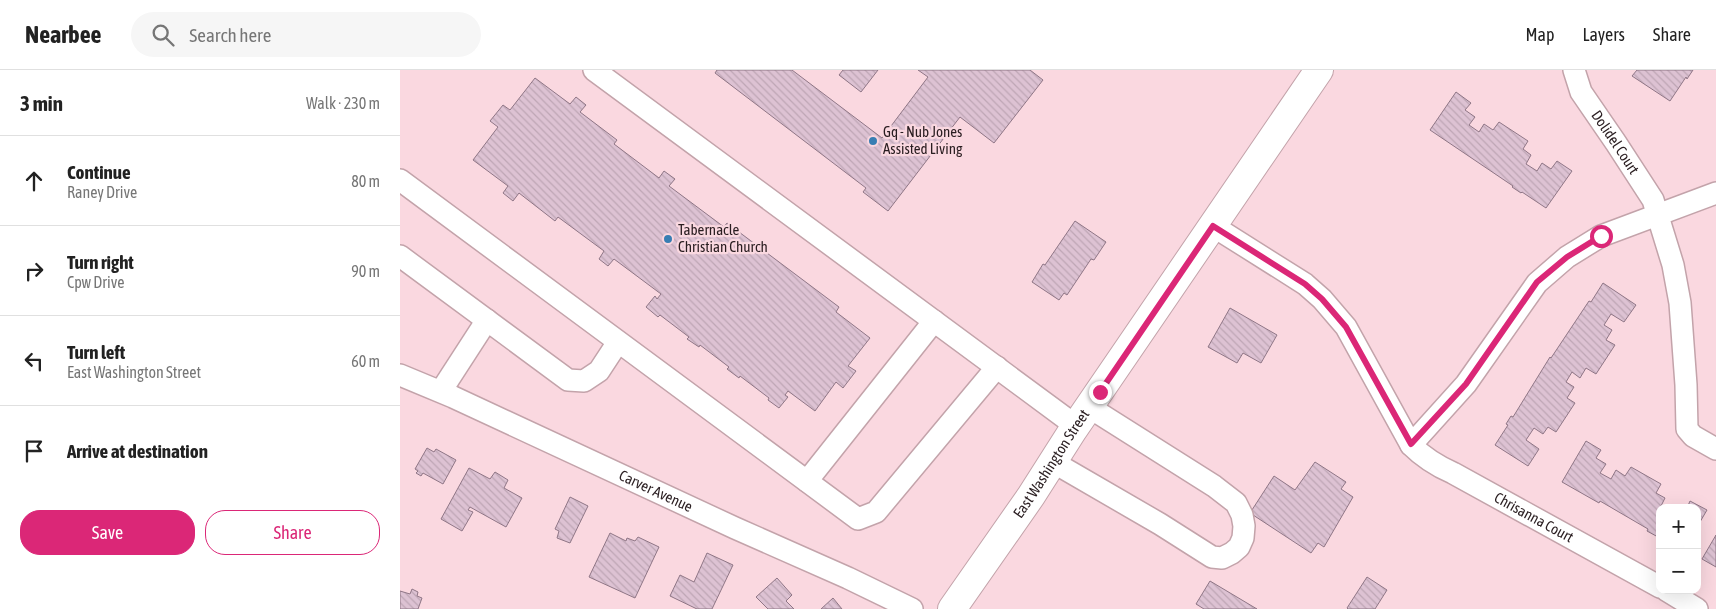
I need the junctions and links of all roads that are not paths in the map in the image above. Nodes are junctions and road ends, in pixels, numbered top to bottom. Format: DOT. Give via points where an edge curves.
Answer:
graph roads {
  1 [pos="594,70"];
  2 [pos="1319,70"];
  3 [pos="1574,70"];
  4 [pos="400,180"];
  5 [pos="1716,193"];
  6 [pos="1658,215"];
  7 [pos="1213,226"];
  8 [pos="400,256"];
  9 [pos="487,320"];
  10 [pos="934,321"];
  11 [pos="618,342"];
  12 [pos="997,367"];
  13 [pos="400,375"];
  14 [pos="441,391"];
  15 [pos="1083,417"];
  16 [pos="1411,444"];
  17 [pos="1716,449"];
  18 [pos="1053,462"];
  19 [pos="807,481"];
  20 [pos="1656,585"];
  21 [pos="1673,594"];
  22 [pos="912,609"];
  23 [pos="952,609"];
  24 [pos="1697,609"];
  1 -- 10 [label="street"];
  2 -- 7 [label="main road, East Washington Street"];
  3 -- 6 [label="street, Dolidel Court" via="1580,92 1616,143"];
  4 -- 11 [label="street"];
  5 -- 6 [label="street"];
  6 -- 16 [label="street" via="1601,236 1567,257 1537,282 1466,384"];
  6 -- 17 [label="street" via="1673,265 1680,304 1687,429"];
  7 -- 15 [label="main road, East Washington Street"];
  7 -- 16 [label="street, Chrisanna Court" via="1305,284 1322,299 1346,327"];
  8 -- 9 [label="street"];
  9 -- 11 [label="street" via="568,380 584,381 599,371"];
  9 -- 14 [label="street"];
  10 -- 12 [label="street"];
  10 -- 19 [label="street"];
  11 -- 19 [label="street"];
  12 -- 15 [label="street"];
  12 -- 19 [label="street" via="876,512 858,519"];
  13 -- 14 [label="street, Carver Avenue"];
  14 -- 22 [label="street, Carver Avenue"];
  15 -- 18 [label="main road, East Washington Street"];
  15 -- 18 [label="street" via="1206,481 1236,503 1244,526 1239,547 1222,558 1212,557"];
  16 -- 20 [label="street, Chrisanna Court" via="1435,466 1454,473"];
  18 -- 23 [label="main road, East Washington Street"];
  21 -- 24 [label="street"];
}
